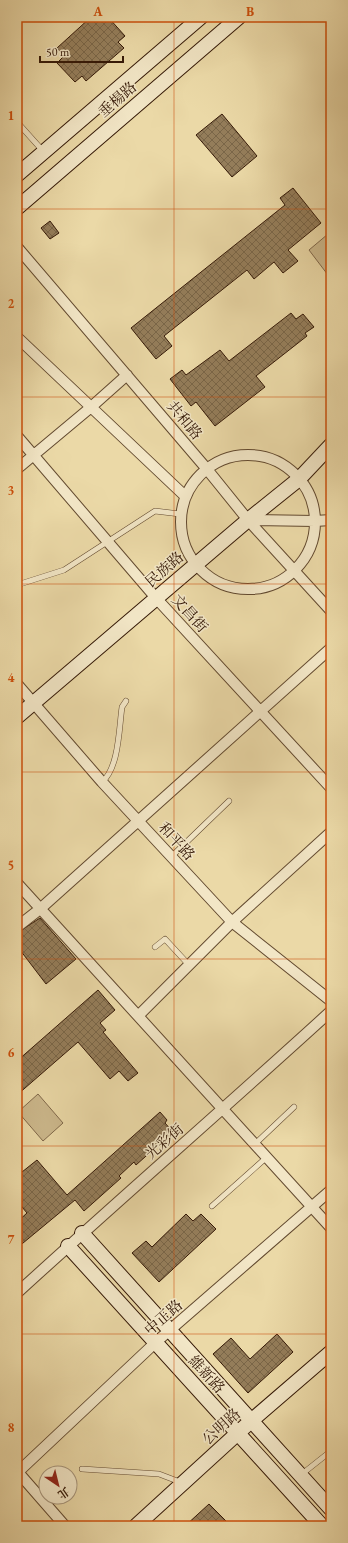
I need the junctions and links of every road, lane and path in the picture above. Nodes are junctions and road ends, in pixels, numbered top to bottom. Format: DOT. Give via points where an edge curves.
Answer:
graph roads {
  1 [pos="201,17"];
  2 [pos="239,17"];
  3 [pos="17,122"];
  4 [pos="44,152"];
  5 [pos="17,175"];
  6 [pos="17,208"];
  7 [pos="17,247"];
  8 [pos="17,337"];
  9 [pos="127,375"];
  10 [pos="90,408"];
  11 [pos="17,436"];
  12 [pos="331,445"];
  13 [pos="34,455"];
  14 [pos="206,468"];
  15 [pos="17,469"];
  16 [pos="299,479"];
  17 [pos="185,496"];
  18 [pos="180,514"];
  19 [pos="248,520"];
  20 [pos="331,520"];
  21 [pos="315,521"];
  22 [pos="108,541"];
  23 [pos="196,564"];
  24 [pos="294,570"];
  25 [pos="17,585"];
  26 [pos="156,598"];
  27 [pos="331,611"];
  28 [pos="331,648"];
  29 [pos="17,684"];
  30 [pos="126,701"];
  31 [pos="34,703"];
  32 [pos="260,712"];
  33 [pos="17,717"];
  34 [pos="102,782"];
  35 [pos="331,788"];
  36 [pos="229,801"];
  37 [pos="138,821"];
  38 [pos="331,832"];
  39 [pos="171,857"];
  40 [pos="17,883"];
  41 [pos="40,909"];
  42 [pos="232,922"];
  43 [pos="17,927"];
  44 [pos="155,947"];
  45 [pos="189,965"];
  46 [pos="331,1001"];
  47 [pos="331,1011"];
  48 [pos="138,1016"];
  49 [pos="294,1107"];
  50 [pos="223,1109"];
  51 [pos="255,1144"];
  52 [pos="267,1157"];
  53 [pos="331,1190"];
  54 [pos="212,1206"];
  55 [pos="312,1207"];
  56 [pos="331,1228"];
  57 [pos="82,1233"];
  58 [pos="68,1246"];
  59 [pos="17,1293"];
  60 [pos="170,1330"];
  61 [pos="155,1343"];
  62 [pos="331,1352"];
  63 [pos="251,1421"];
  64 [pos="239,1433"];
  65 [pos="331,1451"];
  66 [pos="82,1469"];
  67 [pos="18,1472"];
  68 [pos="299,1476"];
  69 [pos="183,1484"];
  70 [pos="331,1509"];
  71 [pos="65,1526"];
  72 [pos="136,1526"];
  73 [pos="322,1526"];
  1 -- 4 [label="street, 垂楊路"];
  2 -- 6 [label="street, 垂楊路"];
  3 -- 4 [label="lane"];
  4 -- 5 [label="street, 垂楊路"];
  7 -- 9 [label="street, 共和路"];
  8 -- 10 [label="street"];
  9 -- 10 [label="street"];
  9 -- 14 [label="street, 共和路"];
  10 -- 13 [label="street"];
  10 -- 17 [label="street"];
  11 -- 13 [label="street, 文昌街"];
  12 -- 16 [label="street, 民族路"];
  13 -- 15 [label="street"];
  13 -- 22 [label="street, 文昌街"];
  14 -- 16 [label="street" via="225,458 246,454 267,457 286,466"];
  14 -- 17 [label="street" via="194,480"];
  14 -- 19 [label="street, 共和路"];
  16 -- 19 [label="street, 民族路"];
  16 -- 21 [label="street" via="309,493"];
  17 -- 18 [label="street"];
  18 -- 22 [label="lane" via="155,511"];
  18 -- 23 [label="street" via="181,534 187,552"];
  19 -- 21 [label="street"];
  19 -- 23 [label="street, 民族路"];
  19 -- 24 [label="street, 共和路"];
  20 -- 21 [label="street"];
  21 -- 24 [label="street" via="313,540 306,556"];
  22 -- 25 [label="lane" via="64,570"];
  22 -- 26 [label="street, 文昌街"];
  23 -- 24 [label="street" via="215,581 235,588 257,589 277,583"];
  23 -- 26 [label="street, 民族路"];
  24 -- 27 [label="street, 共和路"];
  26 -- 31 [label="street, 民族路"];
  26 -- 32 [label="street, 文昌街"];
  28 -- 32 [label="street"];
  29 -- 31 [label="street, 和平路"];
  30 -- 34 [label="lane" via="122,707 114,763 108,777"];
  31 -- 33 [label="street, 民族路"];
  31 -- 34 [label="street, 和平路"];
  32 -- 35 [label="street, 文昌街"];
  32 -- 37 [label="street"];
  34 -- 37 [label="street, 和平路"];
  36 -- 39 [label="lane"];
  37 -- 39 [label="street, 和平路"];
  37 -- 41 [label="street"];
  38 -- 42 [label="street"];
  39 -- 42 [label="street, 和平路"];
  40 -- 41 [label="street"];
  41 -- 43 [label="street"];
  41 -- 48 [label="street"];
  42 -- 45 [label="street"];
  42 -- 46 [label="street, 和平路"];
  44 -- 45 [label="lane" via="165,939"];
  45 -- 48 [label="street"];
  47 -- 50 [label="street, 光彩街"];
  48 -- 50 [label="street"];
  49 -- 51 [label="lane"];
  50 -- 51 [label="street"];
  50 -- 57 [label="street, 光彩街"];
  51 -- 52 [label="street"];
  52 -- 54 [label="lane"];
  52 -- 55 [label="street"];
  53 -- 55 [label="street, 中正路"];
  55 -- 56 [label="street"];
  55 -- 60 [label="street, 中正路"];
  57 -- 58 [label="street, 光彩街"];
  57 -- 60 [label="street, 維新路"];
  58 -- 59 [label="street, 光彩街"];
  58 -- 61 [label="street, 維新路"];
  60 -- 61 [label="street, 中正路"];
  60 -- 63 [label="street, 維新路"];
  61 -- 64 [label="street, 維新路"];
  61 -- 67 [label="street, 中正路"];
  62 -- 63 [label="street, 公明路"];
  63 -- 64 [label="street, 公明路"];
  63 -- 68 [label="street, 維新路"];
  64 -- 69 [label="street, 公明路"];
  64 -- 73 [label="street, 維新路"];
  65 -- 68 [label="lane"];
  66 -- 69 [label="lane" via="159,1474"];
  67 -- 71 [label="street"];
  68 -- 70 [label="street, 維新路"];
  69 -- 72 [label="street, 公明路"];
}
